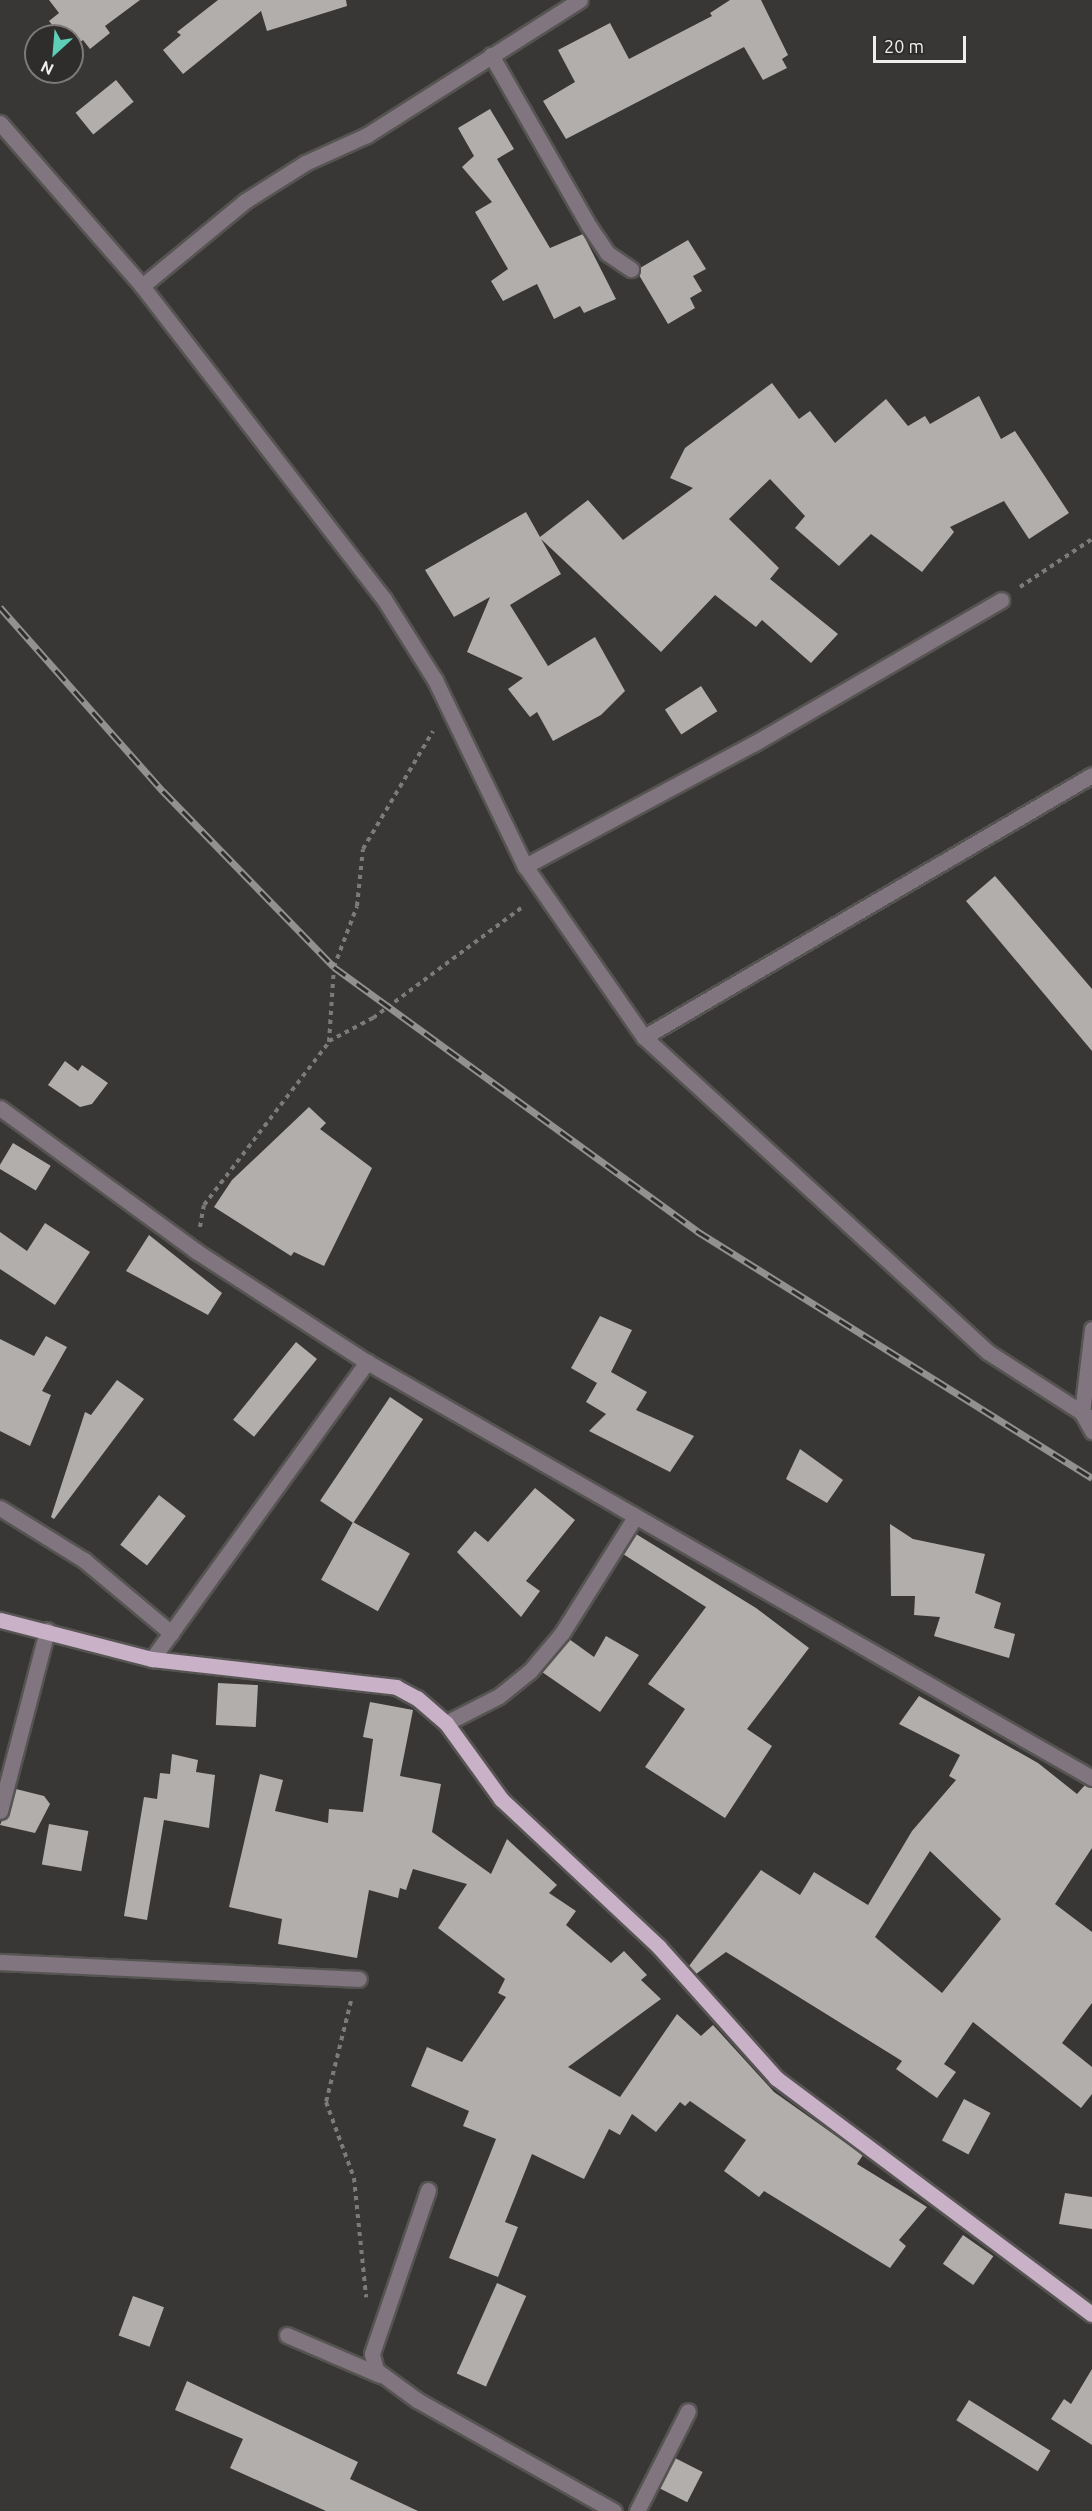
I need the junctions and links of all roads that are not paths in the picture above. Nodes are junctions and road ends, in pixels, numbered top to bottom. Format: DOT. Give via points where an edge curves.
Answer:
graph roads {
  1 [pos="579,0"];
  2 [pos="491,56"];
  3 [pos="0,123"];
  4 [pos="631,269"];
  5 [pos="142,286"];
  6 [pos="1001,600"];
  7 [pos="1092,776"];
  8 [pos="525,866"];
  9 [pos="644,1037"];
  10 [pos="0,1108"];
  11 [pos="1092,1329"];
  12 [pos="367,1362"];
  13 [pos="1087,1416"];
  14 [pos="1092,1431"];
  15 [pos="0,1508"];
  16 [pos="635,1517"];
  17 [pos="0,1620"];
  18 [pos="47,1630"];
  19 [pos="171,1633"];
  20 [pos="152,1659"];
  21 [pos="446,1723"];
  22 [pos="1092,1778"];
  23 [pos="0,1811"];
  24 [pos="0,1962"];
  25 [pos="359,1979"];
  26 [pos="428,2190"];
  27 [pos="1092,2314"];
  28 [pos="287,2335"];
  29 [pos="380,2375"];
  30 [pos="688,2411"];
  31 [pos="614,2511"];
  32 [pos="637,2511"];
  1 -- 2 [label="street"];
  2 -- 4 [label="street" via="595,235 607,252"];
  2 -- 5 [label="street" via="368,135 305,163 244,201"];
  3 -- 5 [label="street"];
  5 -- 8 [label="street" via="384,599 447,706"];
  6 -- 8 [label="street" via="753,744"];
  7 -- 9 [label="street"];
  8 -- 9 [label="street"];
  9 -- 13 [label="street" via="987,1352"];
  10 -- 12 [label="street" via="196,1251"];
  11 -- 13 [label="street"];
  12 -- 16 [label="street"];
  12 -- 19 [label="street"];
  13 -- 14 [label="street"];
  15 -- 19 [label="street" via="84,1560"];
  16 -- 21 [label="street" via="562,1632 530,1671 499,1696"];
  16 -- 22 [label="street"];
  17 -- 18 [label="main road"];
  18 -- 20 [label="main road"];
  18 -- 23 [label="street"];
  19 -- 20 [label="street"];
  20 -- 21 [label="main road" via="396,1687"];
  21 -- 27 [label="main road" via="501,1799 658,1947 776,2078"];
  24 -- 25 [label="street"];
  26 -- 29 [label="street" via="372,2354"];
  28 -- 29 [label="street"];
  29 -- 31 [label="street"];
  30 -- 32 [label="street"];
}
